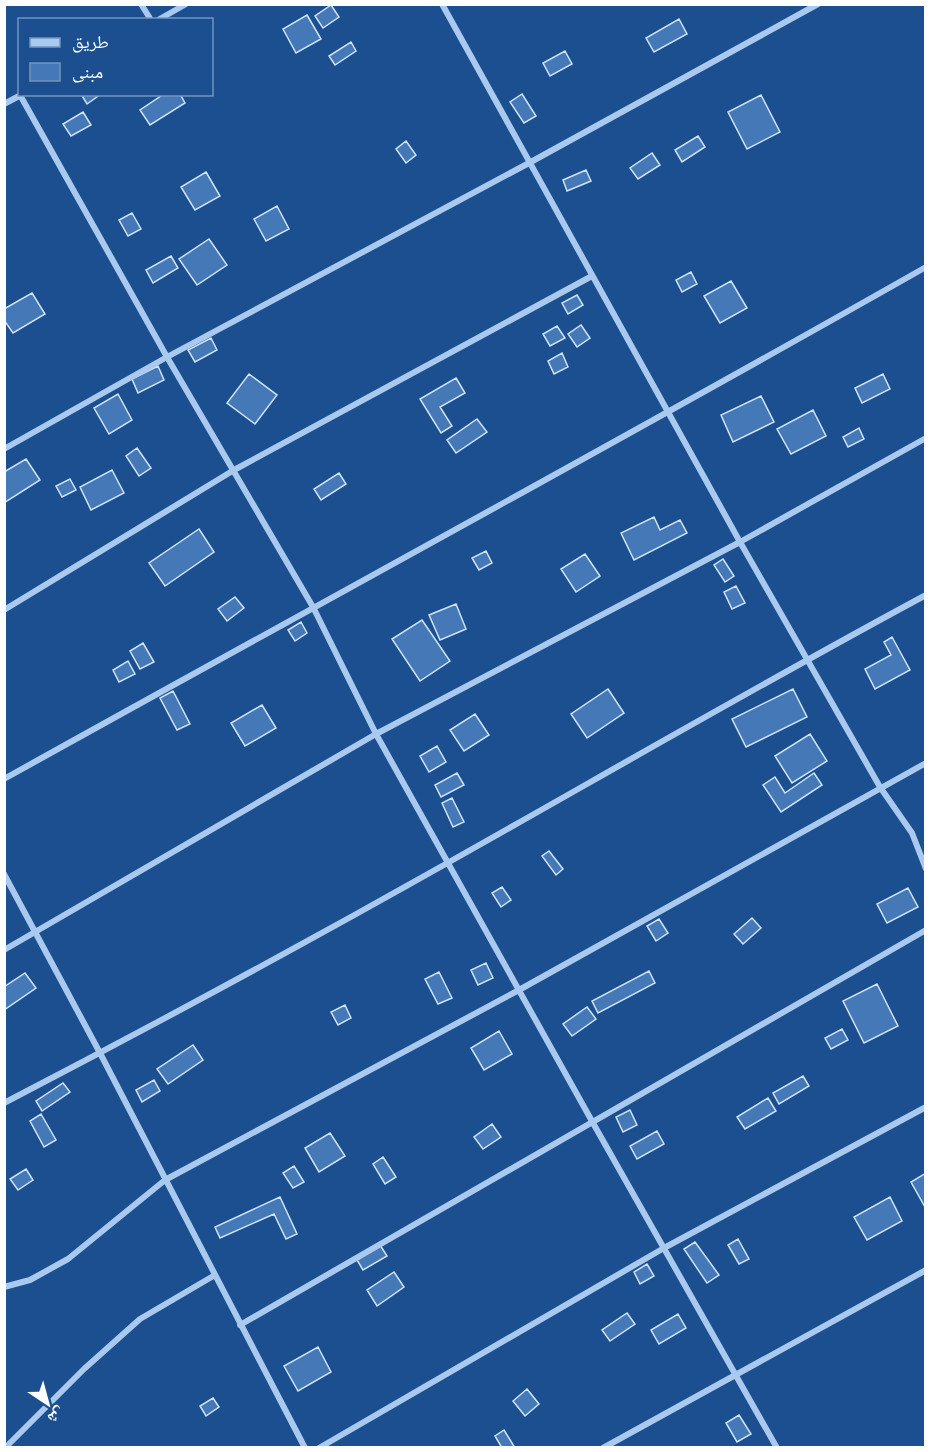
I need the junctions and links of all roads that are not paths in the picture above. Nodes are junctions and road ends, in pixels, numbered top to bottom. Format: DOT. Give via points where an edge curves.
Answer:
graph roads {
  1 [pos="141,4"];
  2 [pos="186,4"];
  3 [pos="442,4"];
  4 [pos="818,4"];
  5 [pos="150,18"];
  6 [pos="162,18"];
  7 [pos="18,96"];
  8 [pos="21,96"];
  9 [pos="4,104"];
  10 [pos="529,163"];
  11 [pos="926,267"];
  12 [pos="592,276"];
  13 [pos="167,357"];
  14 [pos="669,413"];
  15 [pos="926,438"];
  16 [pos="4,449"];
  17 [pos="234,470"];
  18 [pos="740,542"];
  19 [pos="926,595"];
  20 [pos="313,607"];
  21 [pos="4,610"];
  22 [pos="807,659"];
  23 [pos="376,734"];
  24 [pos="926,763"];
  25 [pos="4,779"];
  26 [pos="880,787"];
  27 [pos="448,863"];
  28 [pos="926,869"];
  29 [pos="4,874"];
  30 [pos="926,930"];
  31 [pos="36,933"];
  32 [pos="4,951"];
  33 [pos="519,990"];
  34 [pos="100,1053"];
  35 [pos="4,1102"];
  36 [pos="926,1107"];
  37 [pos="593,1123"];
  38 [pos="165,1180"];
  39 [pos="664,1248"];
  40 [pos="926,1270"];
  41 [pos="215,1275"];
  42 [pos="4,1287"];
  43 [pos="240,1325"];
  44 [pos="736,1375"];
  45 [pos="5,1448"];
  46 [pos="305,1448"];
  47 [pos="319,1448"];
  48 [pos="603,1448"];
  49 [pos="777,1448"];
  1 -- 5 [label="street"];
  2 -- 6 [label="street"];
  3 -- 10 [label="street"];
  4 -- 10 [label="street"];
  7 -- 9 [label="street"];
  8 -- 13 [label="street"];
  10 -- 12 [label="street"];
  10 -- 13 [label="street"];
  11 -- 14 [label="street"];
  12 -- 14 [label="street"];
  12 -- 17 [label="street"];
  13 -- 16 [label="street"];
  13 -- 17 [label="street"];
  14 -- 18 [label="street"];
  14 -- 20 [label="street"];
  15 -- 18 [label="street"];
  17 -- 20 [label="street"];
  17 -- 21 [label="street"];
  18 -- 22 [label="street"];
  18 -- 23 [label="street"];
  19 -- 22 [label="street"];
  20 -- 23 [label="street"];
  20 -- 25 [label="street"];
  22 -- 26 [label="street"];
  22 -- 27 [label="street"];
  23 -- 27 [label="street"];
  23 -- 31 [label="street"];
  24 -- 26 [label="street"];
  26 -- 28 [label="street" via="912,832"];
  26 -- 33 [label="street"];
  27 -- 33 [label="street"];
  27 -- 34 [label="street"];
  29 -- 31 [label="street"];
  30 -- 37 [label="street"];
  31 -- 32 [label="street"];
  31 -- 34 [label="street"];
  33 -- 37 [label="street"];
  33 -- 38 [label="street"];
  34 -- 35 [label="street"];
  34 -- 38 [label="street"];
  36 -- 39 [label="street"];
  37 -- 39 [label="street"];
  37 -- 43 [label="street"];
  38 -- 41 [label="street"];
  38 -- 42 [label="street" via="68,1259 30,1280"];
  39 -- 44 [label="street"];
  39 -- 47 [label="street"];
  40 -- 44 [label="street"];
  41 -- 43 [label="street"];
  41 -- 45 [label="street" via="140,1319"];
  43 -- 46 [label="street"];
  44 -- 48 [label="street"];
  44 -- 49 [label="street"];
}
